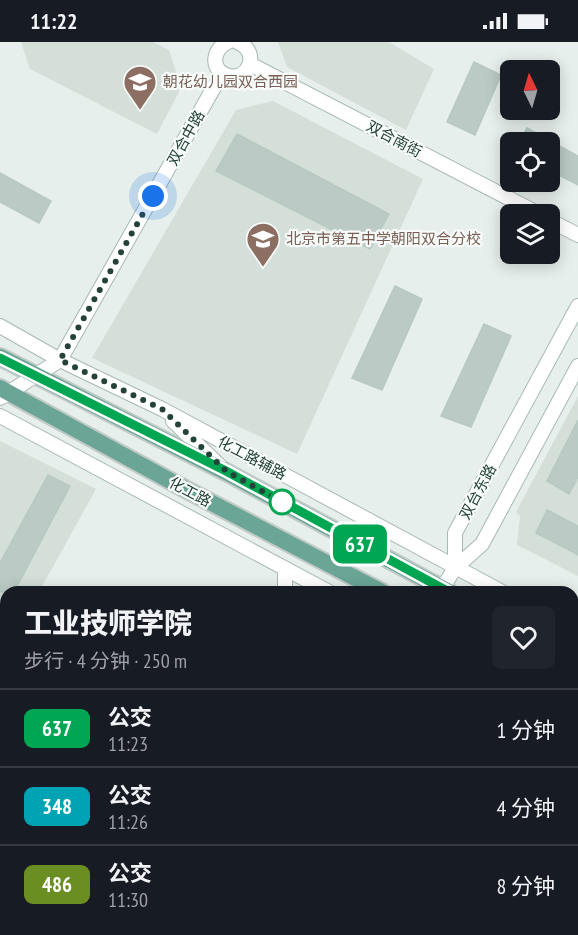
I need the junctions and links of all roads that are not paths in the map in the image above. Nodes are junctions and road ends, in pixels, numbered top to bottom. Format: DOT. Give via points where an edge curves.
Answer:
graph roads {
  1 [pos="238,42"];
  2 [pos="218,44"];
  3 [pos="250,64"];
  4 [pos="222,73"];
  5 [pos="520,204"];
  6 [pos="560,226"];
  7 [pos="578,235"];
  8 [pos="578,306"];
  9 [pos="0,326"];
  10 [pos="0,357"];
  11 [pos="60,360"];
  12 [pos="578,366"];
  13 [pos="33,376"];
  14 [pos="3,392"];
  15 [pos="162,409"];
  16 [pos="0,416"];
  17 [pos="226,471"];
  18 [pos="455,568"];
  19 [pos="285,569"];
  20 [pos="285,586"];
  21 [pos="318,586"];
  22 [pos="371,586"];
  23 [pos="435,586"];
  24 [pos="446,586"];
  25 [pos="490,586"];
  1 -- 3 [label="street" via="250,53"];
  2 -- 4 [label="street" via="216,64"];
  3 -- 4 [label="street" via="238,76"];
  3 -- 5 [label="street, 双合南街"];
  4 -- 11 [label="street, 双合中路"];
  6 -- 7 [label="street"];
  8 -- 18 [label="street, 双台东路" via="455,533"];
  9 -- 11 [label="street, 化工路辅路"];
  10 -- 13 [label="main road"];
  11 -- 13 [label="street, 双合中路"];
  11 -- 15 [label="street, 化工路辅路"];
  12 -- 18 [label="street, 双台东路" via="482,544"];
  13 -- 14 [label="street, 双合中路"];
  13 -- 17 [label="main road"];
  14 -- 22 [label="main road, 化工路"];
  15 -- 17 [label="street"];
  15 -- 18 [label="street, 化工路辅路"];
  16 -- 19 [label="street"];
  17 -- 23 [label="main road"];
  18 -- 24 [label="street"];
  18 -- 25 [label="street, 化工路辅路"];
  19 -- 20 [label="street"];
  19 -- 21 [label="street"];
}
